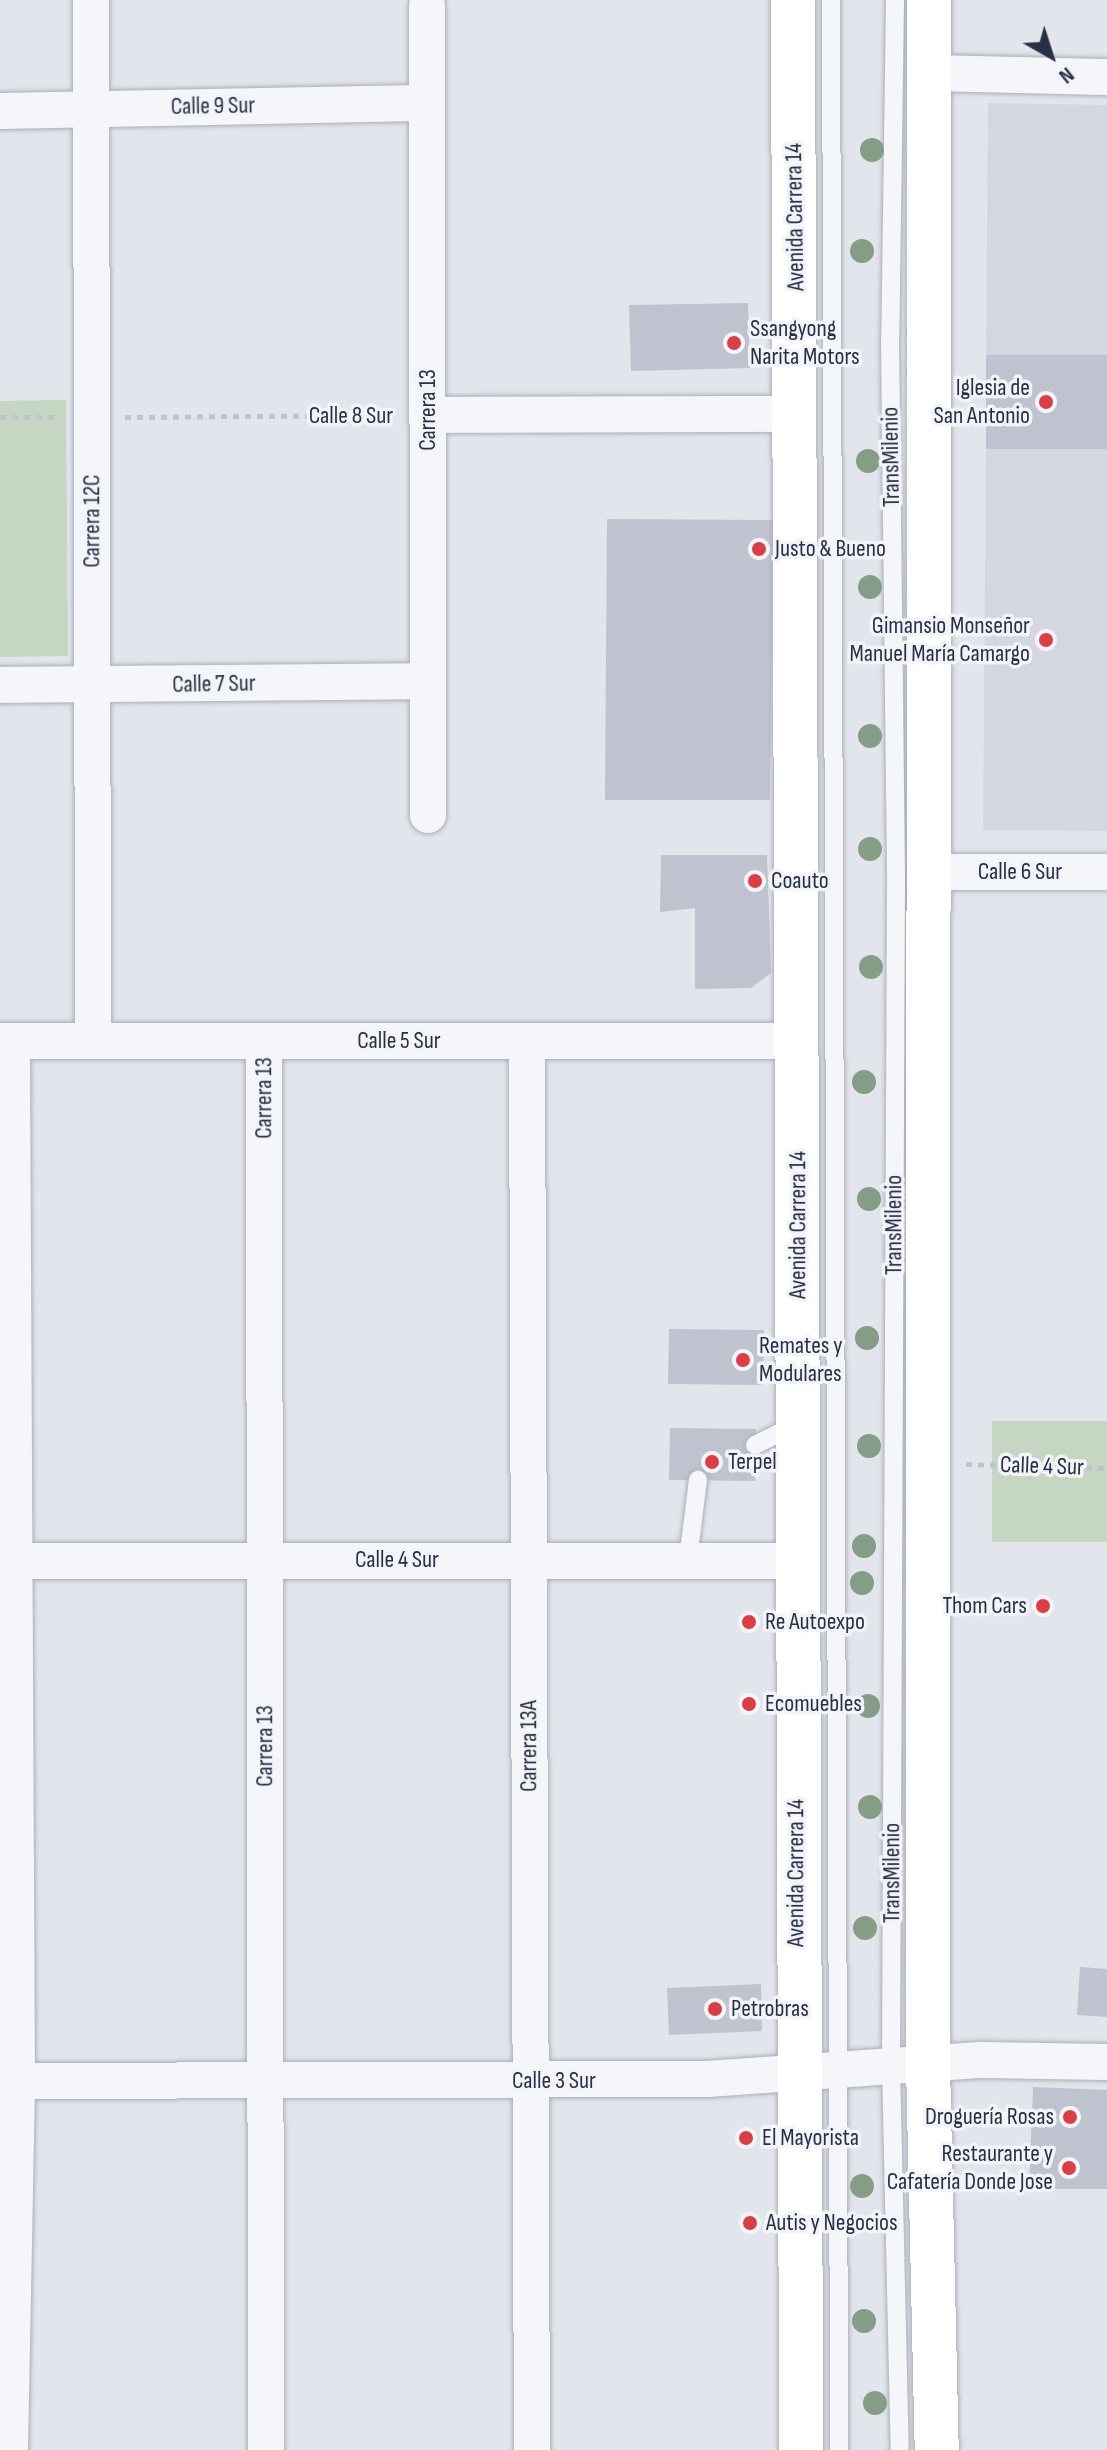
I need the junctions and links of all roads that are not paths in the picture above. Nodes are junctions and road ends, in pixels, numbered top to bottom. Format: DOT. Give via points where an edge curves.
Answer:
graph roads {
  1 [pos="91,0"];
  2 [pos="793,0"];
  3 [pos="831,0"];
  4 [pos="895,0"];
  5 [pos="929,0"];
  6 [pos="427,6"];
  7 [pos="929,73"];
  8 [pos="1107,77"];
  9 [pos="427,103"];
  10 [pos="92,109"];
  11 [pos="0,111"];
  12 [pos="798,414"];
  13 [pos="428,415"];
  14 [pos="428,681"];
  15 [pos="0,685"];
  16 [pos="93,686"];
  17 [pos="428,815"];
  18 [pos="932,872"];
  19 [pos="1107,872"];
  20 [pos="6,1041"];
  21 [pos="93,1041"];
  22 [pos="264,1041"];
  23 [pos="527,1041"];
  24 [pos="797,1041"];
  25 [pos="800,1422"];
  26 [pos="755,1445"];
  27 [pos="698,1480"];
  28 [pos="688,1559"];
  29 [pos="265,1560"];
  30 [pos="529,1560"];
  31 [pos="6,1561"];
  32 [pos="794,1561"];
  33 [pos="1107,2062"];
  34 [pos="910,2065"];
  35 [pos="818,2072"];
  36 [pos="9,2080"];
  37 [pos="531,2081"];
  38 [pos="266,2082"];
  39 [pos="10,2450"];
  40 [pos="266,2450"];
  41 [pos="532,2450"];
  42 [pos="801,2450"];
  43 [pos="839,2450"];
  44 [pos="900,2450"];
  45 [pos="937,2450"];
  1 -- 10 [label="street, Carrera 12C"];
  2 -- 12 [label="main road, Avenida Carrera 14"];
  3 -- 35 [label="lane"];
  4 -- 34 [label="lane, TransMilenio" via="890,339"];
  5 -- 7 [label="main road"];
  6 -- 9 [label="street, Carrera 13"];
  7 -- 8 [label="street"];
  7 -- 18 [label="main road"];
  9 -- 10 [label="street, Calle 9 Sur"];
  9 -- 13 [label="street, Carrera 13"];
  10 -- 11 [label="street, Calle 9 Sur"];
  10 -- 16 [label="street, Carrera 12C"];
  12 -- 13 [label="street, Calle 8 Sur"];
  12 -- 24 [label="main road, Avenida Carrera 14"];
  13 -- 14 [label="street, Carrera 13"];
  14 -- 16 [label="street, Calle 7 Sur"];
  14 -- 17 [label="street, Carrera 13"];
  15 -- 16 [label="street, Calle 7 Sur"];
  16 -- 21 [label="street, Carrera 12C"];
  18 -- 19 [label="street, Calle 6 Sur"];
  18 -- 34 [label="main road" via="929,1464"];
  20 -- 21 [label="street, Calle 5 Sur"];
  20 -- 31 [label="street"];
  21 -- 22 [label="street, Calle 5 Sur"];
  22 -- 23 [label="street, Calle 5 Sur"];
  22 -- 29 [label="street, Carrera 13"];
  23 -- 24 [label="street, Calle 5 Sur"];
  23 -- 30 [label="street, Carrera 13A"];
  24 -- 25 [label="main road, Avenida Carrera 14"];
  25 -- 26 [label="lane"];
  25 -- 32 [label="main road, Avenida Carrera 14"];
  27 -- 28 [label="lane"];
  28 -- 30 [label="street, Calle 4 Sur"];
  28 -- 32 [label="street, Calle 4 Sur"];
  29 -- 30 [label="street, Calle 4 Sur"];
  29 -- 31 [label="street, Calle 4 Sur"];
  29 -- 38 [label="street, Carrera 13"];
  30 -- 37 [label="street, Carrera 13A"];
  31 -- 36 [label="street"];
  32 -- 35 [label="main road, Avenida Carrera 14"];
  33 -- 34 [label="street, Calle 3 Sur"];
  34 -- 35 [label="street, Calle 3 Sur"];
  34 -- 44 [label="lane, TransMilenio"];
  34 -- 45 [label="main road"];
  35 -- 37 [label="street, Calle 3 Sur"];
  35 -- 42 [label="main road, Avenida Carrera 14"];
  35 -- 43 [label="lane"];
  36 -- 38 [label="street, Calle 3 Sur"];
  36 -- 39 [label="street"];
  37 -- 38 [label="street, Calle 3 Sur"];
  37 -- 41 [label="street, Carrera 13A"];
  38 -- 40 [label="street, Carrera 13"];
}
